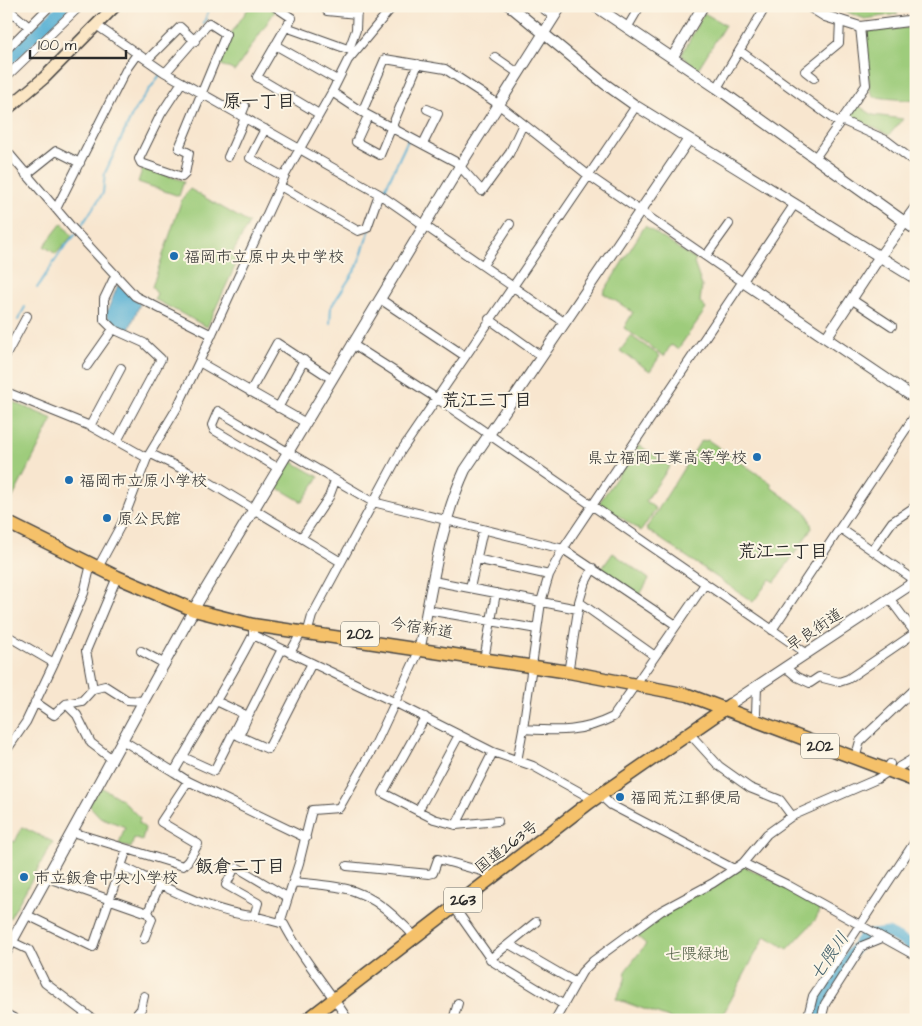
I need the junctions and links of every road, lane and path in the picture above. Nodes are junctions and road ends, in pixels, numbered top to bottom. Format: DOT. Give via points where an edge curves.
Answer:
graph roads {
  1 [pos="50,6"];
  2 [pos="80,6"];
  3 [pos="115,6"];
  4 [pos="333,6"];
  5 [pos="393,6"];
  6 [pos="510,6"];
  7 [pos="540,6"];
  8 [pos="561,6"];
  9 [pos="595,6"];
  10 [pos="640,6"];
  11 [pos="703,6"];
  12 [pos="766,6"];
  13 [pos="809,6"];
  14 [pos="6,7"];
  15 [pos="275,7"];
  16 [pos="358,9"];
  17 [pos="554,17"];
  18 [pos="840,20"];
  19 [pos="916,20"];
  20 [pos="96,26"];
  21 [pos="29,27"];
  22 [pos="286,27"];
  23 [pos="860,27"];
  24 [pos="627,28"];
  25 [pos="544,33"];
  26 [pos="194,40"];
  27 [pos="275,45"];
  28 [pos="6,50"];
  29 [pos="351,50"];
  30 [pos="740,51"];
  31 [pos="137,54"];
  32 [pos="495,57"];
  33 [pos="672,58"];
  34 [pos="147,60"];
  35 [pos="418,64"];
  36 [pos="164,71"];
  37 [pos="518,72"];
  38 [pos="6,77"];
  39 [pos="814,78"];
  40 [pos="337,80"];
  41 [pos="182,82"];
  42 [pos="717,88"];
  43 [pos="332,92"];
  44 [pos="200,93"];
  45 [pos="498,104"];
  46 [pos="245,106"];
  47 [pos="636,106"];
  48 [pos="427,109"];
  49 [pos="6,110"];
  50 [pos="319,114"];
  51 [pos="365,114"];
  52 [pos="243,117"];
  53 [pos="840,121"];
  54 [pos="523,124"];
  55 [pos="393,128"];
  56 [pos="265,130"];
  57 [pos="689,139"];
  58 [pos="423,144"];
  59 [pos="300,148"];
  60 [pos="6,150"];
  61 [pos="228,156"];
  62 [pos="815,158"];
  63 [pos="80,163"];
  64 [pos="916,163"];
  65 [pos="460,166"];
  66 [pos="26,175"];
  67 [pos="588,175"];
  68 [pos="284,177"];
  69 [pos="280,186"];
  70 [pos="379,194"];
  71 [pos="794,205"];
  72 [pos="916,207"];
  73 [pos="56,209"];
  74 [pos="640,212"];
  75 [pos="904,222"];
  76 [pos="510,224"];
  77 [pos="729,224"];
  78 [pos="425,225"];
  79 [pos="916,230"];
  80 [pos="706,256"];
  81 [pos="880,256"];
  82 [pos="483,265"];
  83 [pos="116,276"];
  84 [pos="916,279"];
  85 [pos="743,282"];
  86 [pos="512,286"];
  87 [pos="380,299"];
  88 [pos="851,299"];
  89 [pos="27,316"];
  90 [pos="489,320"];
  91 [pos="564,322"];
  92 [pos="892,326"];
  93 [pos="113,329"];
  94 [pos="212,335"];
  95 [pos="826,338"];
  96 [pos="352,344"];
  97 [pos="6,355"];
  98 [pos="465,356"];
  99 [pos="541,356"];
  100 [pos="304,360"];
  101 [pos="200,362"];
  102 [pos="87,366"];
  103 [pos="121,368"];
  104 [pos="332,379"];
  105 [pos="6,392"];
  106 [pos="250,392"];
  107 [pos="436,398"];
  108 [pos="916,399"];
  109 [pos="278,408"];
  110 [pos="916,414"];
  111 [pos="306,423"];
  112 [pos="90,426"];
  113 [pos="488,435"];
  114 [pos="117,441"];
  115 [pos="288,454"];
  116 [pos="149,456"];
  117 [pos="278,468"];
  118 [pos="335,481"];
  119 [pos="373,502"];
  120 [pos="591,506"];
  121 [pos="916,506"];
  122 [pos="254,508"];
  123 [pos="6,514"];
  124 [pos="447,521"];
  125 [pos="6,522"];
  126 [pos="840,528"];
  127 [pos="483,530"];
  128 [pos="302,537"];
  129 [pos="563,549"];
  130 [pos="872,550"];
  131 [pos="476,559"];
  132 [pos="341,562"];
  133 [pos="96,563"];
  134 [pos="593,568"];
  135 [pos="549,575"];
  136 [pos="117,577"];
  137 [pos="433,581"];
  138 [pos="916,581"];
  139 [pos="705,584"];
  140 [pos="470,588"];
  141 [pos="496,593"];
  142 [pos="889,598"];
  143 [pos="541,602"];
  144 [pos="196,606"];
  145 [pos="579,606"];
  146 [pos="427,610"];
  147 [pos="491,621"];
  148 [pos="676,625"];
  149 [pos="537,629"];
  150 [pos="253,630"];
  151 [pos="305,630"];
  152 [pos="772,630"];
  153 [pos="916,634"];
  154 [pos="6,635"];
  155 [pos="420,647"];
  156 [pos="282,649"];
  157 [pos="141,651"];
  158 [pos="290,652"];
  159 [pos="806,653"];
  160 [pos="485,654"];
  161 [pos="655,656"];
  162 [pos="54,663"];
  163 [pos="312,663"];
  164 [pos="165,664"];
  165 [pos="531,664"];
  166 [pos="569,666"];
  167 [pos="785,667"];
  168 [pos="638,682"];
  169 [pos="757,687"];
  170 [pos="93,688"];
  171 [pos="916,688"];
  172 [pos="144,701"];
  173 [pos="216,701"];
  174 [pos="35,702"];
  175 [pos="394,702"];
  176 [pos="66,704"];
  177 [pos="727,706"];
  178 [pos="756,714"];
  179 [pos="246,715"];
  180 [pos="425,717"];
  181 [pos="523,730"];
  182 [pos="689,733"];
  183 [pos="236,735"];
  184 [pos="459,735"];
  185 [pos="9,740"];
  186 [pos="122,740"];
  187 [pos="6,751"];
  188 [pos="493,752"];
  189 [pos="856,756"];
  190 [pos="183,757"];
  191 [pos="916,757"];
  192 [pos="112,760"];
  193 [pos="517,760"];
  194 [pos="894,769"];
  195 [pos="174,772"];
  196 [pos="916,774"];
  197 [pos="188,781"];
  198 [pos="916,781"];
  199 [pos="595,798"];
  200 [pos="418,811"];
  201 [pos="792,816"];
  202 [pos="498,821"];
  203 [pos="456,825"];
  204 [pos="72,832"];
  205 [pos="306,838"];
  206 [pos="916,840"];
  207 [pos="127,849"];
  208 [pos="743,863"];
  209 [pos="121,866"];
  210 [pos="347,866"];
  211 [pos="734,869"];
  212 [pos="48,878"];
  213 [pos="491,878"];
  214 [pos="293,882"];
  215 [pos="160,884"];
  216 [pos="288,897"];
  217 [pos="109,899"];
  218 [pos="454,907"];
  219 [pos="148,912"];
  220 [pos="27,915"];
  221 [pos="254,916"];
  222 [pos="536,922"];
  223 [pos="280,923"];
  224 [pos="863,927"];
  225 [pos="880,937"];
  226 [pos="414,938"];
  227 [pos="144,939"];
  228 [pos="9,940"];
  229 [pos="509,944"];
  230 [pos="6,952"];
  231 [pos="916,956"];
  232 [pos="490,959"];
  233 [pos="576,983"];
  234 [pos="144,996"];
  235 [pos="335,999"];
  236 [pos="458,1003"];
  237 [pos="564,1005"];
  238 [pos="6,1015"];
  239 [pos="15,1020"];
  240 [pos="94,1020"];
  241 [pos="132,1020"];
  242 [pos="307,1020"];
  243 [pos="348,1020"];
  244 [pos="453,1020"];
  245 [pos="555,1020"];
  246 [pos="807,1020"];
  247 [pos="821,1020"];
  1 -- 21 [label="street"];
  2 -- 38 [label="street"];
  3 -- 20 [label="main road"];
  4 -- 16 [label="street" via="327,11"];
  5 -- 29 [label="street"];
  6 -- 25 [label="street"];
  7 -- 17 [label="street"];
  8 -- 17 [label="street"];
  9 -- 24 [label="street"];
  10 -- 24 [label="street"];
  11 -- 33 [label="street"];
  12 -- 30 [label="street"];
  13 -- 18 [label="street" via="825,16"];
  14 -- 21 [label="street"];
  15 -- 22 [label="street" via="292,18"];
  16 -- 29 [label="street"];
  17 -- 25 [label="street"];
  18 -- 23 [label="street"];
  18 -- 39 [label="street" via="839,43 805,71"];
  19 -- 23 [label="street"];
  20 -- 31 [label="street"];
  20 -- 49 [label="main road" via="44,78"];
  21 -- 28 [label="street"];
  22 -- 27 [label="street"];
  22 -- 29 [label="street"];
  23 -- 53 [label="street" via="866,85"];
  24 -- 33 [label="street"];
  25 -- 37 [label="street"];
  25 -- 47 [label="street"];
  26 -- 34 [label="street" via="180,27"];
  26 -- 36 [label="street"];
  26 -- 44 [label="street" via="209,23 226,34"];
  27 -- 40 [label="street"];
  27 -- 50 [label="street" via="257,77"];
  29 -- 40 [label="street"];
  30 -- 42 [label="street"];
  30 -- 53 [label="street"];
  31 -- 34 [label="street"];
  31 -- 63 [label="street"];
  32 -- 37 [label="street"];
  33 -- 42 [label="street"];
  34 -- 36 [label="street"];
  35 -- 45 [label="street" via="445,69"];
  35 -- 51 [label="street" via="385,59"];
  35 -- 55 [label="street"];
  36 -- 41 [label="street"];
  37 -- 45 [label="street"];
  40 -- 43 [label="street"];
  41 -- 44 [label="street"];
  41 -- 44 [label="street" via="150,135 139,159 141,163 182,177 185,174 189,152 179,148"];
  42 -- 62 [label="street"];
  43 -- 50 [label="street"];
  43 -- 51 [label="street"];
  44 -- 52 [label="street"];
  45 -- 54 [label="street"];
  45 -- 65 [label="street"];
  46 -- 52 [label="street"];
  47 -- 57 [label="street"];
  47 -- 67 [label="street"];
  48 -- 58 [label="street" via="438,114"];
  50 -- 59 [label="street"];
  51 -- 55 [label="street"];
  51 -- 55 [label="street" via="356,142 380,155"];
  52 -- 56 [label="street"];
  52 -- 61 [label="street"];
  53 -- 62 [label="street"];
  53 -- 64 [label="street" via="886,140"];
  54 -- 65 [label="street" via="509,154 482,191"];
  54 -- 67 [label="street"];
  55 -- 58 [label="street"];
  56 -- 59 [label="street"];
  56 -- 68 [label="street" via="250,158"];
  57 -- 71 [label="street"];
  57 -- 74 [label="street"];
  58 -- 65 [label="street"];
  59 -- 68 [label="street"];
  59 -- 70 [label="street"];
  60 -- 66 [label="street"];
  62 -- 75 [label="street"];
  63 -- 66 [label="street" via="56,151"];
  63 -- 73 [label="street"];
  65 -- 78 [label="street"];
  66 -- 73 [label="street"];
  67 -- 74 [label="street"];
  67 -- 86 [label="street"];
  68 -- 69 [label="street"];
  69 -- 70 [label="street" via="358,231 367,228"];
  69 -- 94 [label="street"];
  70 -- 78 [label="street"];
  71 -- 81 [label="street"];
  71 -- 85 [label="street"];
  72 -- 75 [label="street"];
  73 -- 83 [label="street"];
  74 -- 80 [label="street"];
  74 -- 91 [label="street"];
  75 -- 79 [label="street"];
  75 -- 81 [label="street"];
  76 -- 82 [label="street"];
  77 -- 80 [label="street"];
  78 -- 82 [label="street"];
  78 -- 87 [label="street"];
  80 -- 85 [label="street"];
  81 -- 84 [label="street"];
  81 -- 88 [label="street"];
  82 -- 86 [label="street"];
  83 -- 93 [label="street" via="104,300 103,311 104,320"];
  83 -- 94 [label="street" via="136,296"];
  85 -- 95 [label="street"];
  85 -- 120 [label="street"];
  86 -- 90 [label="street"];
  86 -- 91 [label="street"];
  87 -- 96 [label="street"];
  87 -- 98 [label="street"];
  88 -- 92 [label="street"];
  88 -- 95 [label="street"];
  89 -- 97 [label="street"];
  90 -- 98 [label="street"];
  90 -- 99 [label="street"];
  91 -- 99 [label="street"];
  93 -- 102 [label="street"];
  93 -- 114 [label="street" via="144,343 161,359"];
  94 -- 101 [label="street"];
  95 -- 108 [label="street"];
  96 -- 104 [label="street"];
  96 -- 107 [label="street"];
  98 -- 107 [label="street"];
  99 -- 113 [label="street"];
  100 -- 104 [label="street"];
  100 -- 106 [label="street" via="277,343"];
  100 -- 109 [label="street"];
  101 -- 106 [label="street"];
  101 -- 116 [label="street"];
  103 -- 112 [label="street"];
  104 -- 111 [label="street"];
  105 -- 112 [label="street"];
  106 -- 109 [label="street"];
  107 -- 113 [label="street"];
  107 -- 119 [label="street"];
  109 -- 111 [label="street"];
  110 -- 126 [label="street"];
  111 -- 115 [label="street"];
  112 -- 114 [label="street"];
  113 -- 120 [label="street"];
  113 -- 124 [label="street" via="456,488"];
  114 -- 116 [label="street"];
  115 -- 117 [label="street"];
  115 -- 117 [label="street" via="218,411 212,425 214,430"];
  115 -- 118 [label="street"];
  116 -- 122 [label="street" via="207,480"];
  116 -- 133 [label="street" via="122,523"];
  117 -- 122 [label="street"];
  118 -- 119 [label="street"];
  118 -- 128 [label="street" via="329,497"];
  119 -- 124 [label="street"];
  119 -- 132 [label="street"];
  120 -- 129 [label="street"];
  120 -- 139 [label="street"];
  121 -- 130 [label="street" via="892,522"];
  122 -- 128 [label="street"];
  122 -- 144 [label="street"];
  123 -- 133 [label="highway, 今宿新道 / 202"];
  124 -- 127 [label="street"];
  124 -- 137 [label="street"];
  125 -- 133 [label="highway, 今宿新道 / 202"];
  126 -- 130 [label="street"];
  126 -- 152 [label="street"];
  127 -- 129 [label="street"];
  127 -- 131 [label="street"];
  128 -- 132 [label="street"];
  129 -- 134 [label="street"];
  129 -- 135 [label="street"];
  130 -- 138 [label="street"];
  131 -- 135 [label="street"];
  131 -- 140 [label="street"];
  132 -- 151 [label="street"];
  133 -- 136 [label="highway, 今宿新道 / 202"];
  133 -- 144 [label="highway, 今宿新道 / 202"];
  133 -- 162 [label="street"];
  134 -- 145 [label="street" via="584,585"];
  134 -- 148 [label="street"];
  135 -- 143 [label="street"];
  136 -- 144 [label="highway, 今宿新道 / 202"];
  136 -- 170 [label="street" via="86,652"];
  137 -- 140 [label="street"];
  137 -- 146 [label="street"];
  138 -- 142 [label="street, 早良街道"];
  139 -- 148 [label="street"];
  139 -- 152 [label="street"];
  140 -- 141 [label="street"];
  141 -- 143 [label="street"];
  141 -- 147 [label="street"];
  142 -- 153 [label="street"];
  142 -- 159 [label="street, 早良街道"];
  143 -- 145 [label="street"];
  143 -- 149 [label="street"];
  144 -- 150 [label="highway, 今宿新道 / 202"];
  144 -- 151 [label="highway, 今宿新道 / 202"];
  144 -- 164 [label="street"];
  145 -- 161 [label="street"];
  145 -- 166 [label="street"];
  146 -- 147 [label="street"];
  146 -- 155 [label="street"];
  147 -- 149 [label="street"];
  147 -- 160 [label="street"];
  148 -- 161 [label="street"];
  149 -- 165 [label="street"];
  150 -- 151 [label="highway, 今宿新道 / 202"];
  150 -- 156 [label="street"];
  150 -- 173 [label="street" via="225,690"];
  151 -- 155 [label="highway, 今宿新道 / 202"];
  151 -- 158 [label="street"];
  152 -- 159 [label="street"];
  153 -- 167 [label="street" via="839,682 819,677 810,683"];
  154 -- 162 [label="street"];
  155 -- 160 [label="highway, 今宿新道 / 202"];
  155 -- 165 [label="highway, 今宿新道 / 202"];
  155 -- 175 [label="street"];
  156 -- 158 [label="street"];
  156 -- 179 [label="street"];
  157 -- 164 [label="street"];
  158 -- 163 [label="street"];
  159 -- 167 [label="street, 早良街道"];
  160 -- 165 [label="highway, 今宿新道 / 202"];
  161 -- 168 [label="street"];
  162 -- 174 [label="street"];
  163 -- 175 [label="street"];
  163 -- 183 [label="street" via="268,749"];
  164 -- 172 [label="street"];
  165 -- 166 [label="highway, 今宿新道 / 202"];
  165 -- 168 [label="highway, 今宿新道 / 202"];
  165 -- 181 [label="street"];
  166 -- 168 [label="highway, 今宿新道 / 202"];
  167 -- 169 [label="street, 早良街道"];
  168 -- 177 [label="highway, 今宿新道 / 202" via="686,690"];
  168 -- 181 [label="street" via="613,717 593,727 565,732"];
  169 -- 177 [label="street, 早良街道"];
  169 -- 178 [label="street"];
  170 -- 172 [label="street" via="106,686 127,700"];
  170 -- 176 [label="street" via="82,700"];
  171 -- 189 [label="street" via="860,741"];
  172 -- 186 [label="street"];
  173 -- 179 [label="street"];
  173 -- 190 [label="street"];
  174 -- 176 [label="street" via="54,716"];
  174 -- 185 [label="street" via="26,722"];
  175 -- 180 [label="street"];
  175 -- 205 [label="street" via="376,743 339,808 312,810"];
  176 -- 192 [label="street" via="76,715 91,744"];
  177 -- 178 [label="highway, 202"];
  177 -- 182 [label="highway, 国道263号 / 263"];
  177 -- 189 [label="highway, 202"];
  178 -- 189 [label="highway, 202"];
  179 -- 183 [label="street"];
  180 -- 184 [label="street"];
  180 -- 200 [label="street" via="383,793"];
  181 -- 193 [label="street"];
  182 -- 199 [label="highway, 国道263号 / 263"];
  182 -- 201 [label="street" via="719,766 750,788 780,800"];
  183 -- 190 [label="street" via="214,771"];
  184 -- 188 [label="street"];
  184 -- 200 [label="street"];
  185 -- 187 [label="street"];
  186 -- 192 [label="street"];
  186 -- 195 [label="street"];
  188 -- 193 [label="street"];
  188 -- 203 [label="street"];
  189 -- 194 [label="highway, 202"];
  190 -- 195 [label="street"];
  191 -- 194 [label="street"];
  192 -- 204 [label="street"];
  193 -- 199 [label="street"];
  194 -- 196 [label="highway, 202"];
  194 -- 198 [label="highway, 202"];
  194 -- 201 [label="street"];
  195 -- 197 [label="street"];
  197 -- 205 [label="street"];
  197 -- 207 [label="street" via="161,822 198,844 188,861 183,866"];
  199 -- 211 [label="street"];
  199 -- 213 [label="highway, 国道263号 / 263"];
  200 -- 203 [label="street"];
  201 -- 208 [label="street" via="767,834"];
  202 -- 203 [label="street"];
  204 -- 207 [label="street"];
  204 -- 212 [label="street"];
  205 -- 214 [label="street"];
  206 -- 224 [label="street"];
  207 -- 209 [label="street"];
  208 -- 211 [label="street"];
  208 -- 224 [label="street"];
  209 -- 215 [label="street"];
  209 -- 217 [label="street"];
  210 -- 213 [label="street" via="429,874 433,873 438,859 485,872"];
  211 -- 233 [label="street" via="661,910 593,961"];
  212 -- 217 [label="street"];
  212 -- 220 [label="street"];
  213 -- 218 [label="highway, 国道263号 / 263"];
  214 -- 216 [label="street"];
  214 -- 226 [label="street" via="363,893 378,901"];
  215 -- 219 [label="street"];
  215 -- 221 [label="street" via="242,915"];
  216 -- 221 [label="street" via="238,868 234,869 226,885 258,903"];
  216 -- 223 [label="street"];
  217 -- 219 [label="street"];
  217 -- 220 [label="street" via="93,948"];
  218 -- 226 [label="highway, 国道263号 / 263"];
  218 -- 232 [label="street"];
  219 -- 227 [label="street" via="152,919"];
  220 -- 228 [label="street"];
  221 -- 223 [label="street"];
  222 -- 229 [label="street"];
  223 -- 235 [label="street" via="284,924 299,953"];
  224 -- 225 [label="street"];
  224 -- 246 [label="street" via="813,996"];
  225 -- 231 [label="street"];
  225 -- 247 [label="street" via="862,946 825,1004"];
  226 -- 235 [label="highway, 国道263号 / 263"];
  228 -- 230 [label="street"];
  228 -- 240 [label="street" via="29,950 46,983"];
  229 -- 232 [label="street"];
  229 -- 233 [label="street"];
  232 -- 237 [label="street"];
  233 -- 237 [label="street"];
  234 -- 241 [label="street" via="141,1008"];
  235 -- 242 [label="highway, 国道263号 / 263"];
  235 -- 243 [label="street"];
  236 -- 244 [label="street"];
  237 -- 245 [label="street"];
  238 -- 239 [label="street"];
}
